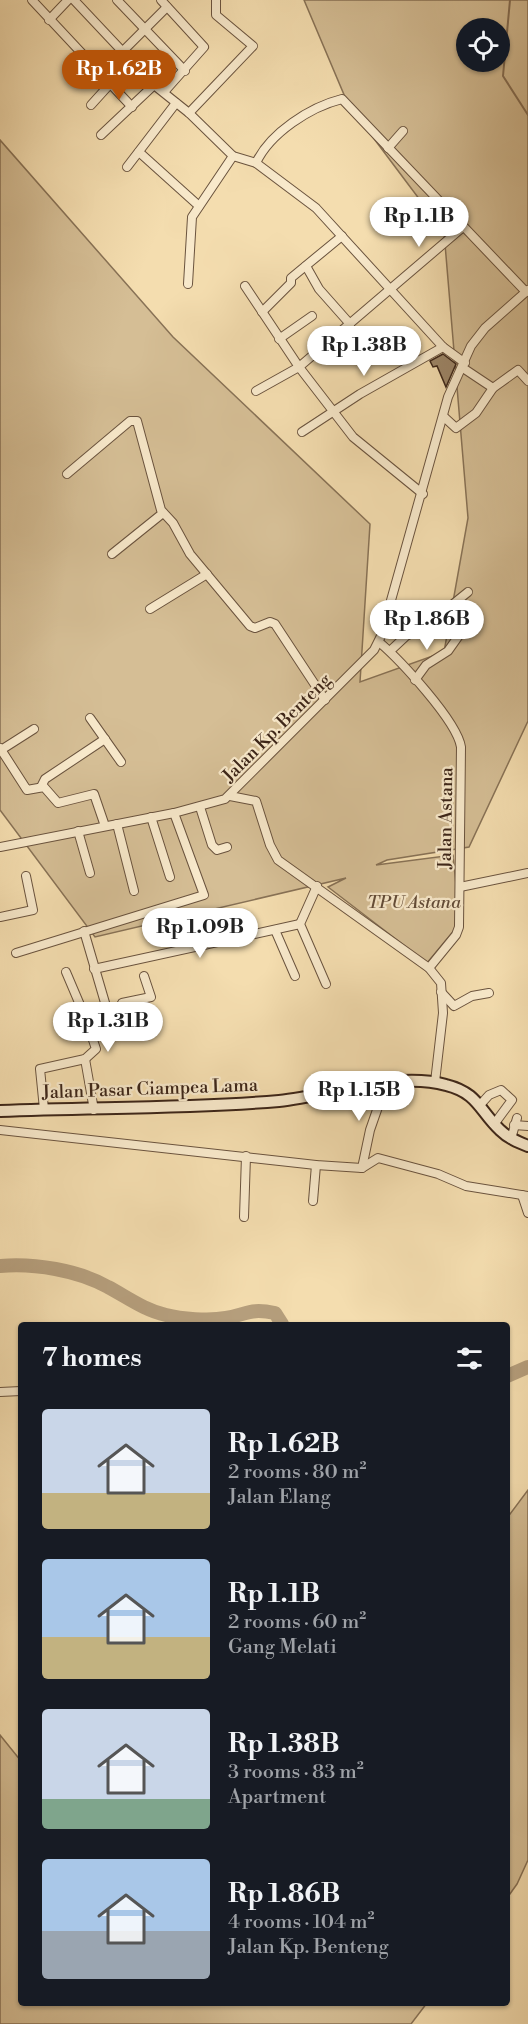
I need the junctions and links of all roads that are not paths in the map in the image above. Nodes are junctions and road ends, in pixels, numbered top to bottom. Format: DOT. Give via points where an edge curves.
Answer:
graph roads {
  1 [pos="32,0"];
  2 [pos="68,0"];
  3 [pos="74,0"];
  4 [pos="117,0"];
  5 [pos="161,0"];
  6 [pos="216,0"];
  7 [pos="167,7"];
  8 [pos="49,20"];
  9 [pos="144,29"];
  10 [pos="124,52"];
  11 [pos="184,71"];
  12 [pos="103,76"];
  13 [pos="110,84"];
  14 [pos="154,85"];
  15 [pos="164,93"];
  16 [pos="176,103"];
  17 [pos="92,105"];
  18 [pos="132,107"];
  19 [pos="189,113"];
  20 [pos="404,131"];
  21 [pos="101,135"];
  22 [pos="388,148"];
  23 [pos="139,152"];
  24 [pos="233,156"];
  25 [pos="256,164"];
  26 [pos="127,167"];
  27 [pos="199,206"];
  28 [pos="463,226"];
  29 [pos="342,236"];
  30 [pos="306,266"];
  31 [pos="188,284"];
  32 [pos="245,286"];
  33 [pos="392,289"];
  34 [pos="527,291"];
  35 [pos="262,312"];
  36 [pos="312,316"];
  37 [pos="350,324"];
  38 [pos="279,339"];
  39 [pos="443,347"];
  40 [pos="464,366"];
  41 [pos="299,368"];
  42 [pos="528,381"];
  43 [pos="493,388"];
  44 [pos="256,391"];
  45 [pos="334,411"];
  46 [pos="444,417"];
  47 [pos="302,432"];
  48 [pos="67,474"];
  49 [pos="423,494"];
  50 [pos="164,513"];
  51 [pos="112,554"];
  52 [pos="207,574"];
  53 [pos="468,592"];
  54 [pos="150,609"];
  55 [pos="460,634"];
  56 [pos="380,642"];
  57 [pos="390,651"];
  58 [pos="415,680"];
  59 [pos="325,700"];
  60 [pos="90,718"];
  61 [pos="34,729"];
  62 [pos="105,739"];
  63 [pos="1,749"];
  64 [pos="121,762"];
  65 [pos="9,763"];
  66 [pos="0,768"];
  67 [pos="41,787"];
  68 [pos="230,796"];
  69 [pos="200,807"];
  70 [pos="174,813"];
  71 [pos="151,817"];
  72 [pos="117,824"];
  73 [pos="105,826"];
  74 [pos="78,831"];
  75 [pos="0,847"];
  76 [pos="227,847"];
  77 [pos="90,873"];
  78 [pos="528,873"];
  79 [pos="26,876"];
  80 [pos="170,877"];
  81 [pos="317,886"];
  82 [pos="460,887"];
  83 [pos="134,891"];
  84 [pos="0,917"];
  85 [pos="300,924"];
  86 [pos="275,930"];
  87 [pos="84,931"];
  88 [pos="16,952"];
  89 [pos="429,968"];
  90 [pos="94,969"];
  91 [pos="66,972"];
  92 [pos="144,976"];
  93 [pos="295,976"];
  94 [pos="326,984"];
  95 [pos="441,992"];
  96 [pos="489,993"];
  97 [pos="108,1013"];
  98 [pos="86,1019"];
  99 [pos="85,1059"];
  100 [pos="435,1082"];
  101 [pos="386,1084"];
  102 [pos="480,1104"];
  103 [pos="44,1109"];
  104 [pos="94,1110"];
  105 [pos="0,1111"];
  106 [pos="495,1123"];
  107 [pos="528,1126"];
  108 [pos="0,1130"];
  109 [pos="511,1139"];
  110 [pos="528,1146"];
  111 [pos="246,1156"];
  112 [pos="316,1165"];
  113 [pos="362,1168"];
  114 [pos="525,1196"];
  115 [pos="313,1201"];
  116 [pos="528,1213"];
  117 [pos="244,1217"];
  118 [pos="18,1391"];
  119 [pos="0,1392"];
  1 -- 8 [label="street"];
  2 -- 8 [label="street"];
  3 -- 10 [label="street"];
  4 -- 9 [label="street"];
  5 -- 7 [label="street"];
  6 -- 19 [label="street" via="216,15 253,46"];
  7 -- 9 [label="street"];
  7 -- 11 [label="street" via="204,47"];
  8 -- 12 [label="street"];
  9 -- 10 [label="street"];
  9 -- 11 [label="street"];
  10 -- 12 [label="street"];
  10 -- 14 [label="street"];
  11 -- 15 [label="street"];
  12 -- 13 [label="street"];
  13 -- 17 [label="street"];
  13 -- 18 [label="street"];
  14 -- 15 [label="street"];
  14 -- 18 [label="street"];
  15 -- 16 [label="street"];
  16 -- 19 [label="street"];
  16 -- 23 [label="street"];
  18 -- 21 [label="street"];
  19 -- 24 [label="street"];
  20 -- 22 [label="street"];
  22 -- 25 [label="street, Jalan Kp. Benteng" via="342,99 289,126 260,154"];
  22 -- 28 [label="street, Jalan Kp. Benteng"];
  23 -- 26 [label="street"];
  23 -- 27 [label="street"];
  24 -- 25 [label="street"];
  24 -- 27 [label="street"];
  25 -- 29 [label="street" via="316,208"];
  27 -- 31 [label="street" via="192,217"];
  28 -- 33 [label="street"];
  28 -- 34 [label="street, Jalan Kp. Benteng"];
  29 -- 30 [label="street"];
  29 -- 33 [label="street"];
  30 -- 35 [label="street"];
  30 -- 37 [label="street" via="319,290"];
  32 -- 35 [label="street"];
  33 -- 37 [label="street"];
  33 -- 39 [label="street"];
  34 -- 40 [label="street, Jalan Kp. Benteng" via="485,328 471,346"];
  35 -- 38 [label="street"];
  36 -- 38 [label="street"];
  37 -- 41 [label="street"];
  38 -- 41 [label="street"];
  39 -- 40 [label="street"];
  39 -- 45 [label="street"];
  40 -- 43 [label="street"];
  40 -- 46 [label="street, Jalan Kp. Benteng" via="448,397"];
  41 -- 44 [label="street"];
  41 -- 45 [label="street"];
  42 -- 43 [label="street" via="518,370"];
  43 -- 46 [label="street" via="476,413 456,428"];
  45 -- 47 [label="street"];
  45 -- 49 [label="street" via="353,437"];
  46 -- 49 [label="street, Jalan Kp. Benteng"];
  48 -- 50 [label="street" via="130,421 136,421 159,507"];
  49 -- 56 [label="street, Jalan Kp. Benteng"];
  50 -- 51 [label="street"];
  50 -- 52 [label="street"];
  52 -- 54 [label="street"];
  52 -- 59 [label="street" via="252,628 275,624"];
  53 -- 57 [label="street"];
  55 -- 58 [label="street" via="448,651 426,665"];
  56 -- 57 [label="street, Jalan Astana"];
  56 -- 59 [label="street, Jalan Kp. Benteng"];
  57 -- 58 [label="street, Jalan Astana"];
  58 -- 82 [label="street, Jalan Astana" via="458,733"];
  59 -- 68 [label="street, Jalan Kp. Benteng"];
  60 -- 62 [label="street"];
  61 -- 63 [label="street"];
  62 -- 64 [label="street"];
  62 -- 67 [label="street" via="45,779"];
  63 -- 65 [label="street"];
  65 -- 66 [label="street"];
  65 -- 67 [label="street" via="27,790"];
  67 -- 73 [label="street" via="58,802 94,794"];
  68 -- 69 [label="street, Jalan Kp. Benteng"];
  68 -- 81 [label="street" via="256,801 272,852 299,877"];
  69 -- 70 [label="street, Jalan Kp. Benteng"];
  69 -- 76 [label="street" via="212,845 218,850"];
  70 -- 71 [label="street, Jalan Kp. Benteng"];
  70 -- 87 [label="street" via="204,895"];
  71 -- 72 [label="street, Jalan Kp. Benteng"];
  71 -- 80 [label="street"];
  72 -- 73 [label="street, Jalan Kp. Benteng"];
  72 -- 83 [label="street"];
  73 -- 74 [label="street, Jalan Kp. Benteng"];
  74 -- 75 [label="street, Jalan Kp. Benteng"];
  74 -- 77 [label="street"];
  78 -- 82 [label="street"];
  79 -- 84 [label="street" via="33,910"];
  81 -- 85 [label="street"];
  81 -- 89 [label="street"];
  82 -- 89 [label="street, Jalan Astana" via="456,935"];
  85 -- 86 [label="street"];
  85 -- 94 [label="street"];
  86 -- 90 [label="street"];
  86 -- 93 [label="street"];
  87 -- 88 [label="street"];
  87 -- 90 [label="street"];
  89 -- 95 [label="street" via="441,983"];
  90 -- 97 [label="street"];
  91 -- 98 [label="street"];
  92 -- 97 [label="street" via="151,997 122,1003 119,1013"];
  95 -- 96 [label="street" via="454,1006 472,996"];
  95 -- 100 [label="street" via="443,1014"];
  97 -- 98 [label="street"];
  98 -- 99 [label="street" via="96,1049"];
  99 -- 103 [label="street" via="36,1070"];
  99 -- 104 [label="street"];
  100 -- 101 [label="main road, Jalan Pasar Ciampea Lama"];
  100 -- 102 [label="main road, Jalan Pasar Ciampea Lama" via="464,1092"];
  101 -- 104 [label="main road, Jalan Pasar Ciampea Lama" via="281,1101"];
  101 -- 113 [label="street"];
  102 -- 106 [label="main road, Jalan Pasar Ciampea Lama"];
  102 -- 106 [label="street" via="501,1090 512,1100"];
  103 -- 104 [label="main road, Jalan Pasar Ciampea Lama"];
  103 -- 105 [label="main road, Jalan Pasar Ciampea Lama"];
  106 -- 109 [label="main road, Jalan Pasar Ciampea Lama"];
  107 -- 109 [label="street" via="516,1121"];
  108 -- 111 [label="street"];
  109 -- 110 [label="main road, Jalan Pasar Ciampea Lama"];
  111 -- 112 [label="street"];
  111 -- 117 [label="street"];
  112 -- 113 [label="street"];
  112 -- 115 [label="street"];
  113 -- 114 [label="street" via="378,1158 466,1186"];
  114 -- 116 [label="street"];
  118 -- 119 [label="street"];
}
